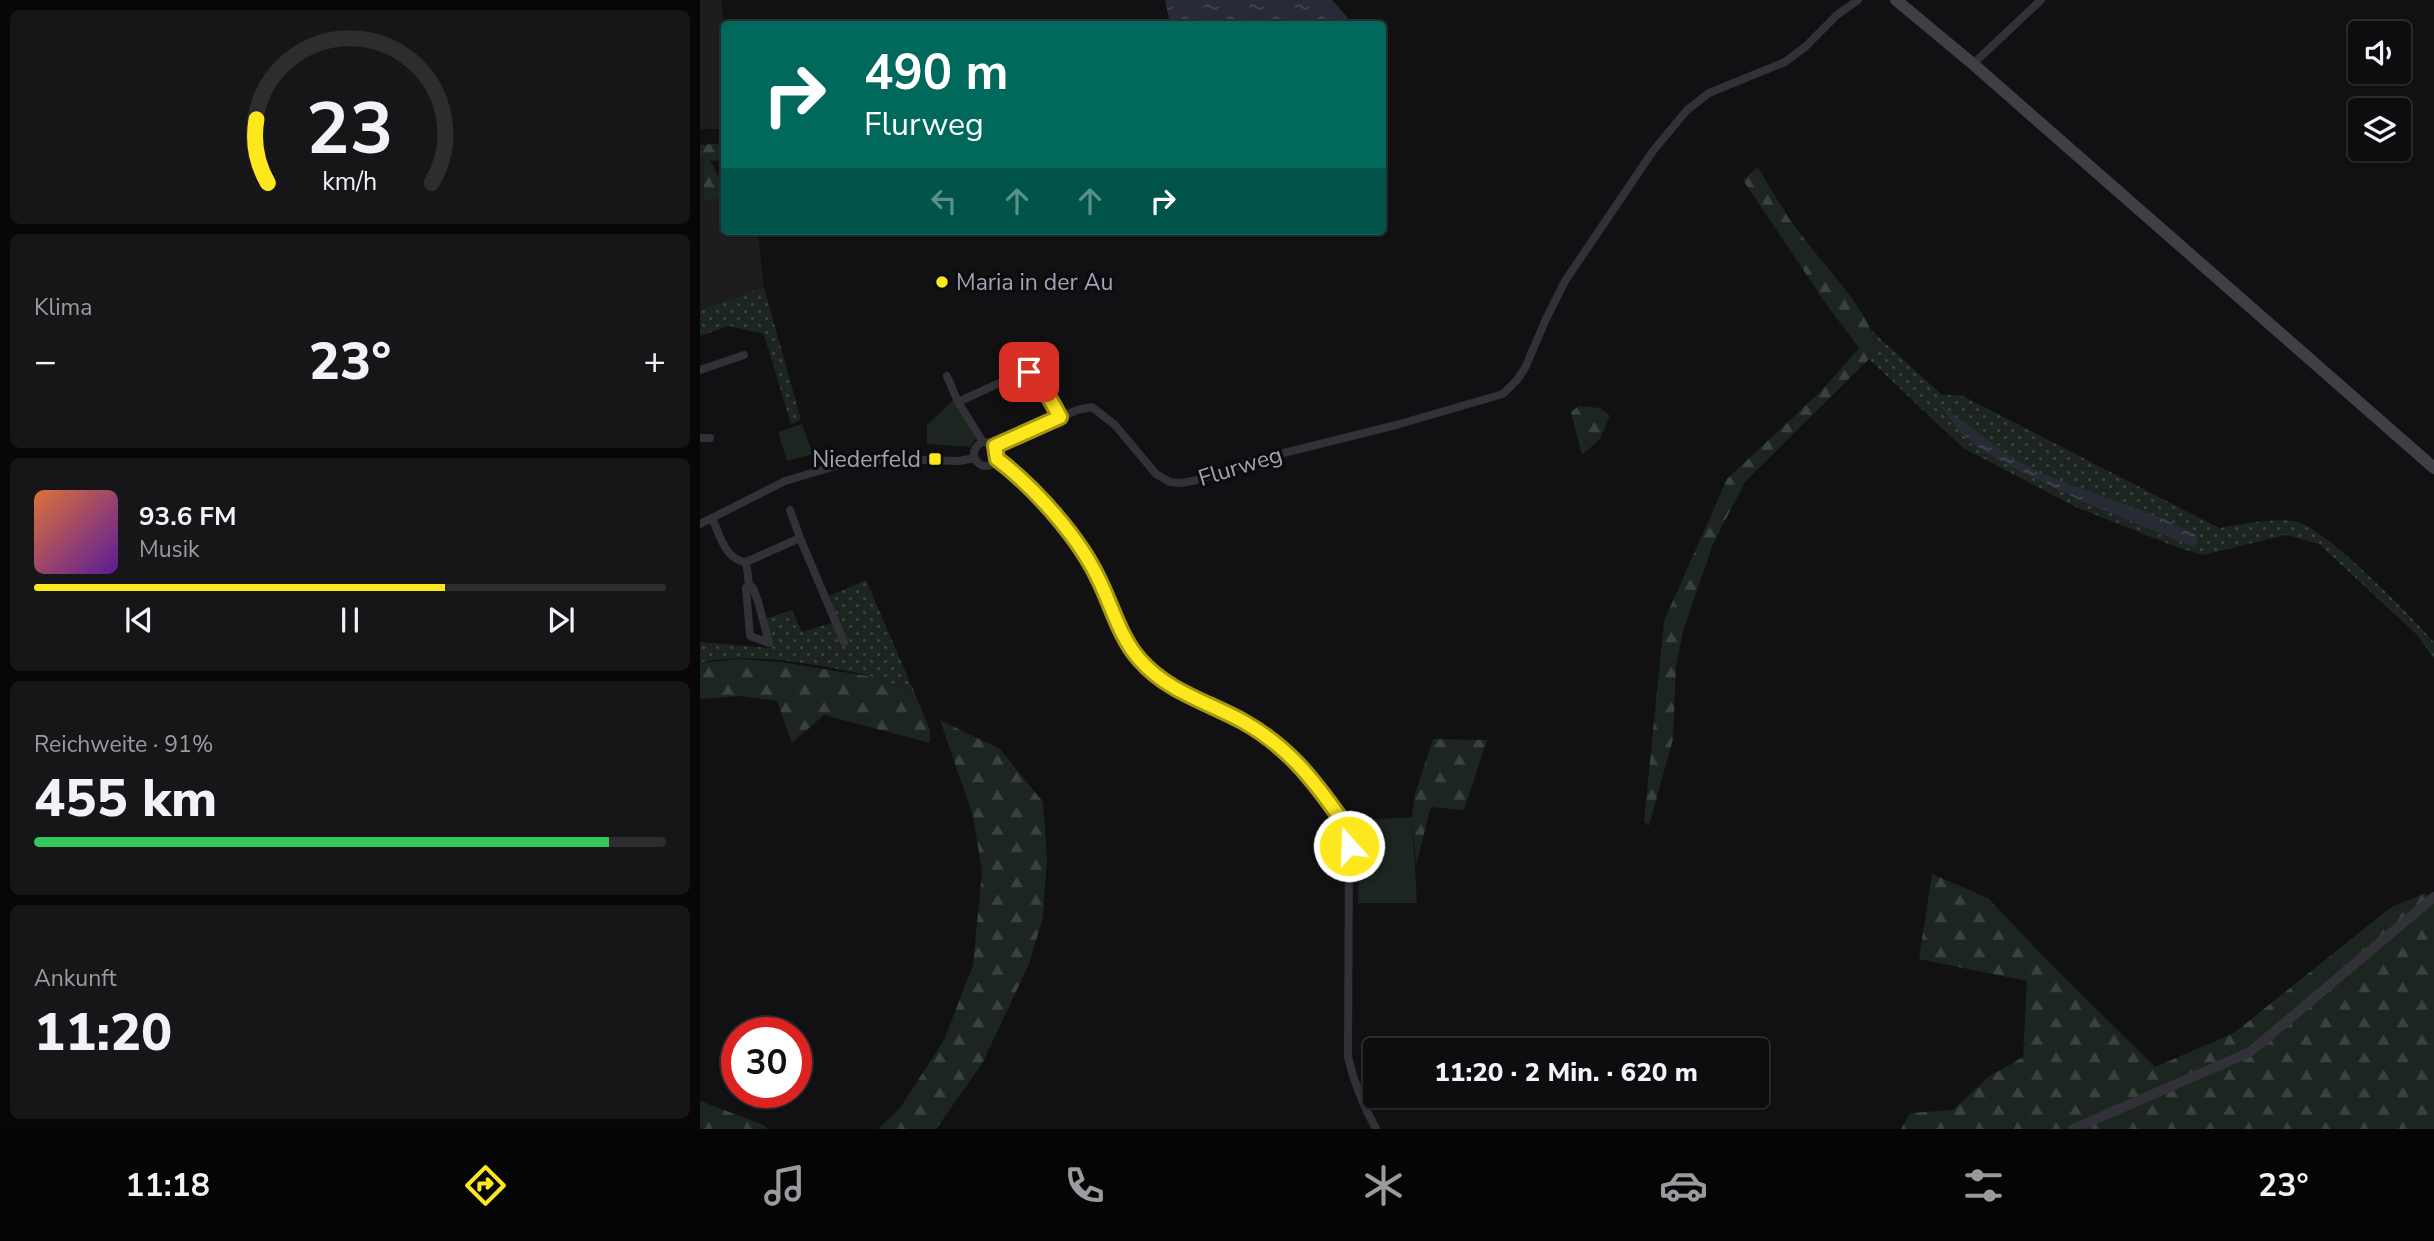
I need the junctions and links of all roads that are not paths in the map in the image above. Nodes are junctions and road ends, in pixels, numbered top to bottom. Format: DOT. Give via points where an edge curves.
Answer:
graph roads {
  1 [pos="1858,0"];
  2 [pos="1896,0"];
  3 [pos="2042,0"];
  4 [pos="1973,64"];
  5 [pos="744,355"];
  6 [pos="700,370"];
  7 [pos="947,376"];
  8 [pos="958,402"];
  9 [pos="1060,417"];
  10 [pos="700,438"];
  11 [pos="710,438"];
  12 [pos="984,442"];
  13 [pos="995,446"];
  14 [pos="975,458"];
  15 [pos="997,459"];
  16 [pos="2434,468"];
  17 [pos="790,510"];
  18 [pos="712,518"];
  19 [pos="700,524"];
  20 [pos="800,538"];
  21 [pos="746,562"];
  22 [pos="749,584"];
  23 [pos="844,642"];
  24 [pos="2434,897"];
  25 [pos="1376,1129"];
  26 [pos="2073,1129"];
  1 -- 9 [label="street, Flurweg" via="1785,62 1709,93 1687,110 1653,151 1565,281 1525,368 1503,394 1181,483 1156,474 1099,410 1084,407"];
  2 -- 4 [label="main road"];
  3 -- 4 [label="street"];
  4 -- 16 [label="main road"];
  5 -- 6 [label="street"];
  7 -- 8 [label="street"];
  8 -- 9 [label="street" via="1029,372 1038,378"];
  8 -- 12 [label="street"];
  9 -- 13 [label="street, Flurweg"];
  10 -- 11 [label="street"];
  12 -- 13 [label="street"];
  12 -- 14 [label="street" via="976,447"];
  13 -- 15 [label="street"];
  14 -- 15 [label="street" via="986,466"];
  14 -- 18 [label="street" via="839,465 785,481"];
  15 -- 25 [label="street" via="1025,482 1084,553 1138,659 1162,681 1241,720 1285,750 1345,826 1349,846 1349,1057 1361,1101"];
  17 -- 20 [label="street"];
  18 -- 19 [label="street"];
  18 -- 21 [label="street" via="730,558"];
  20 -- 21 [label="street"];
  20 -- 23 [label="street"];
  21 -- 22 [label="street"];
  22 -- 22 [label="street" via="758,601 769,643 750,636"];
  24 -- 26 [label="street" via="2249,1052"];
}
